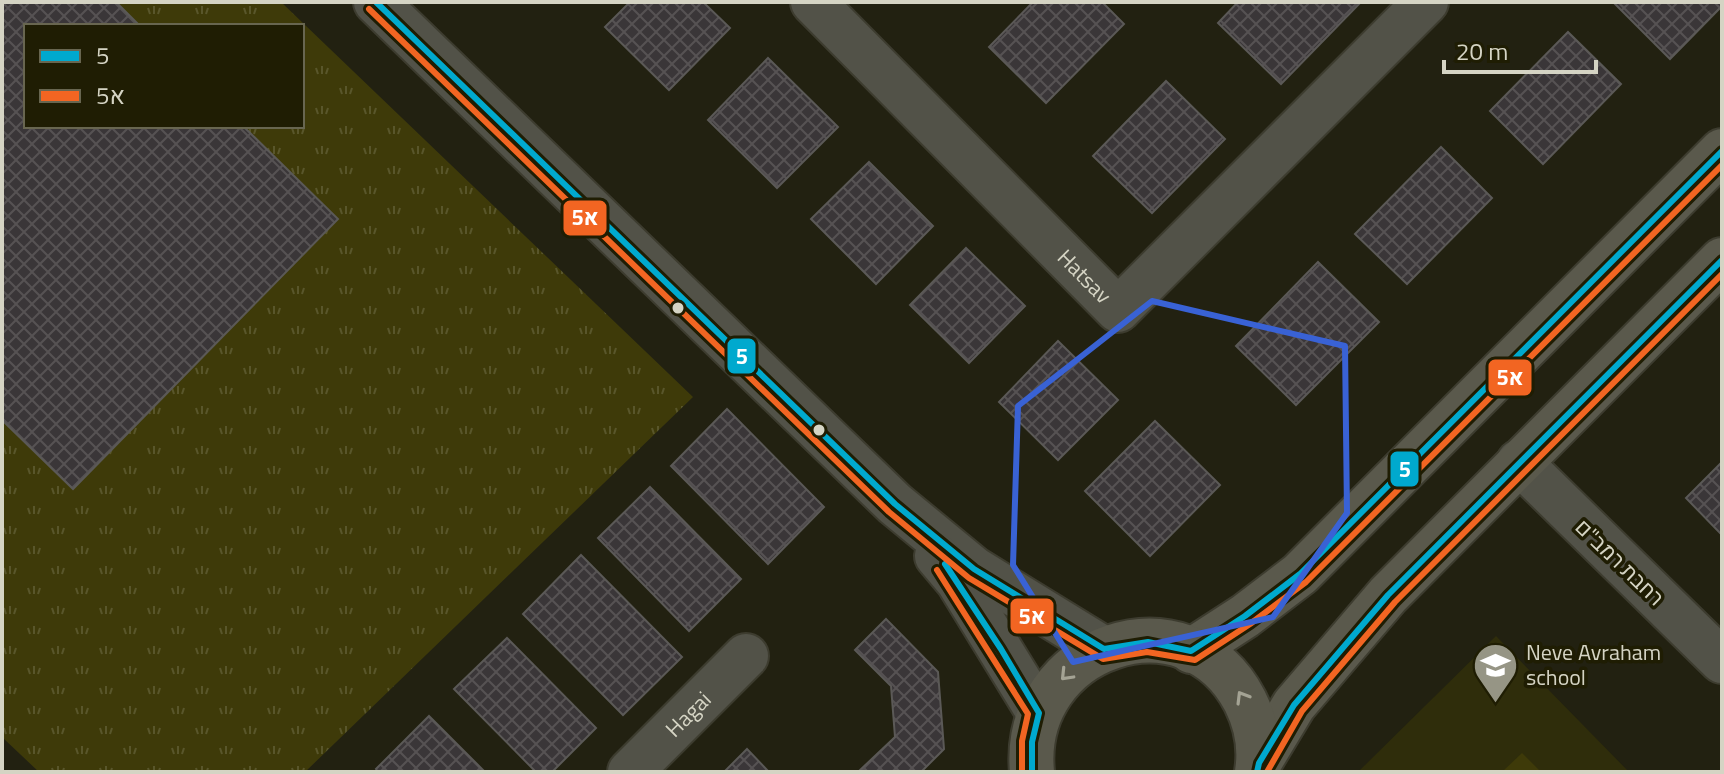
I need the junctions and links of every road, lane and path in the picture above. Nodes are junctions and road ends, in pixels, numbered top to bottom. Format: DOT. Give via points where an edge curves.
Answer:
graph roads {
  1 [pos="376,2"];
  2 [pos="813,2"];
  3 [pos="1426,2"];
  4 [pos="1722,151"];
  5 [pos="1722,260"];
  6 [pos="1519,462"];
  7 [pos="895,504"];
  8 [pos="1104,649"];
  9 [pos="1191,651"];
  10 [pos="746,656"];
  11 [pos="1722,661"];
  12 [pos="1031,752"];
  13 [pos="1258,767"];
  14 [pos="630,772"];
  1 -- 7 [label="street"];
  2 -- 3 [label="street, Hatsav" via="1118,310"];
  4 -- 9 [label="main road" via="1300,574"];
  5 -- 6 [label="main road"];
  6 -- 11 [label="street, רחבת רמב\"ם"];
  6 -- 13 [label="main road" via="1340,650 1294,705"];
  7 -- 8 [label="street" via="974,569"];
  7 -- 12 [label="street" via="958,581"];
  8 -- 9 [label="main road" via="1157,642"];
  8 -- 12 [label="main road, one-way" via="1067,673 1048,695"];
  13 -- 9 [label="main road, one-way" via="1256,728 1243,697 1220,669"];
  10 -- 14 [label="street, Hagai"];
}
